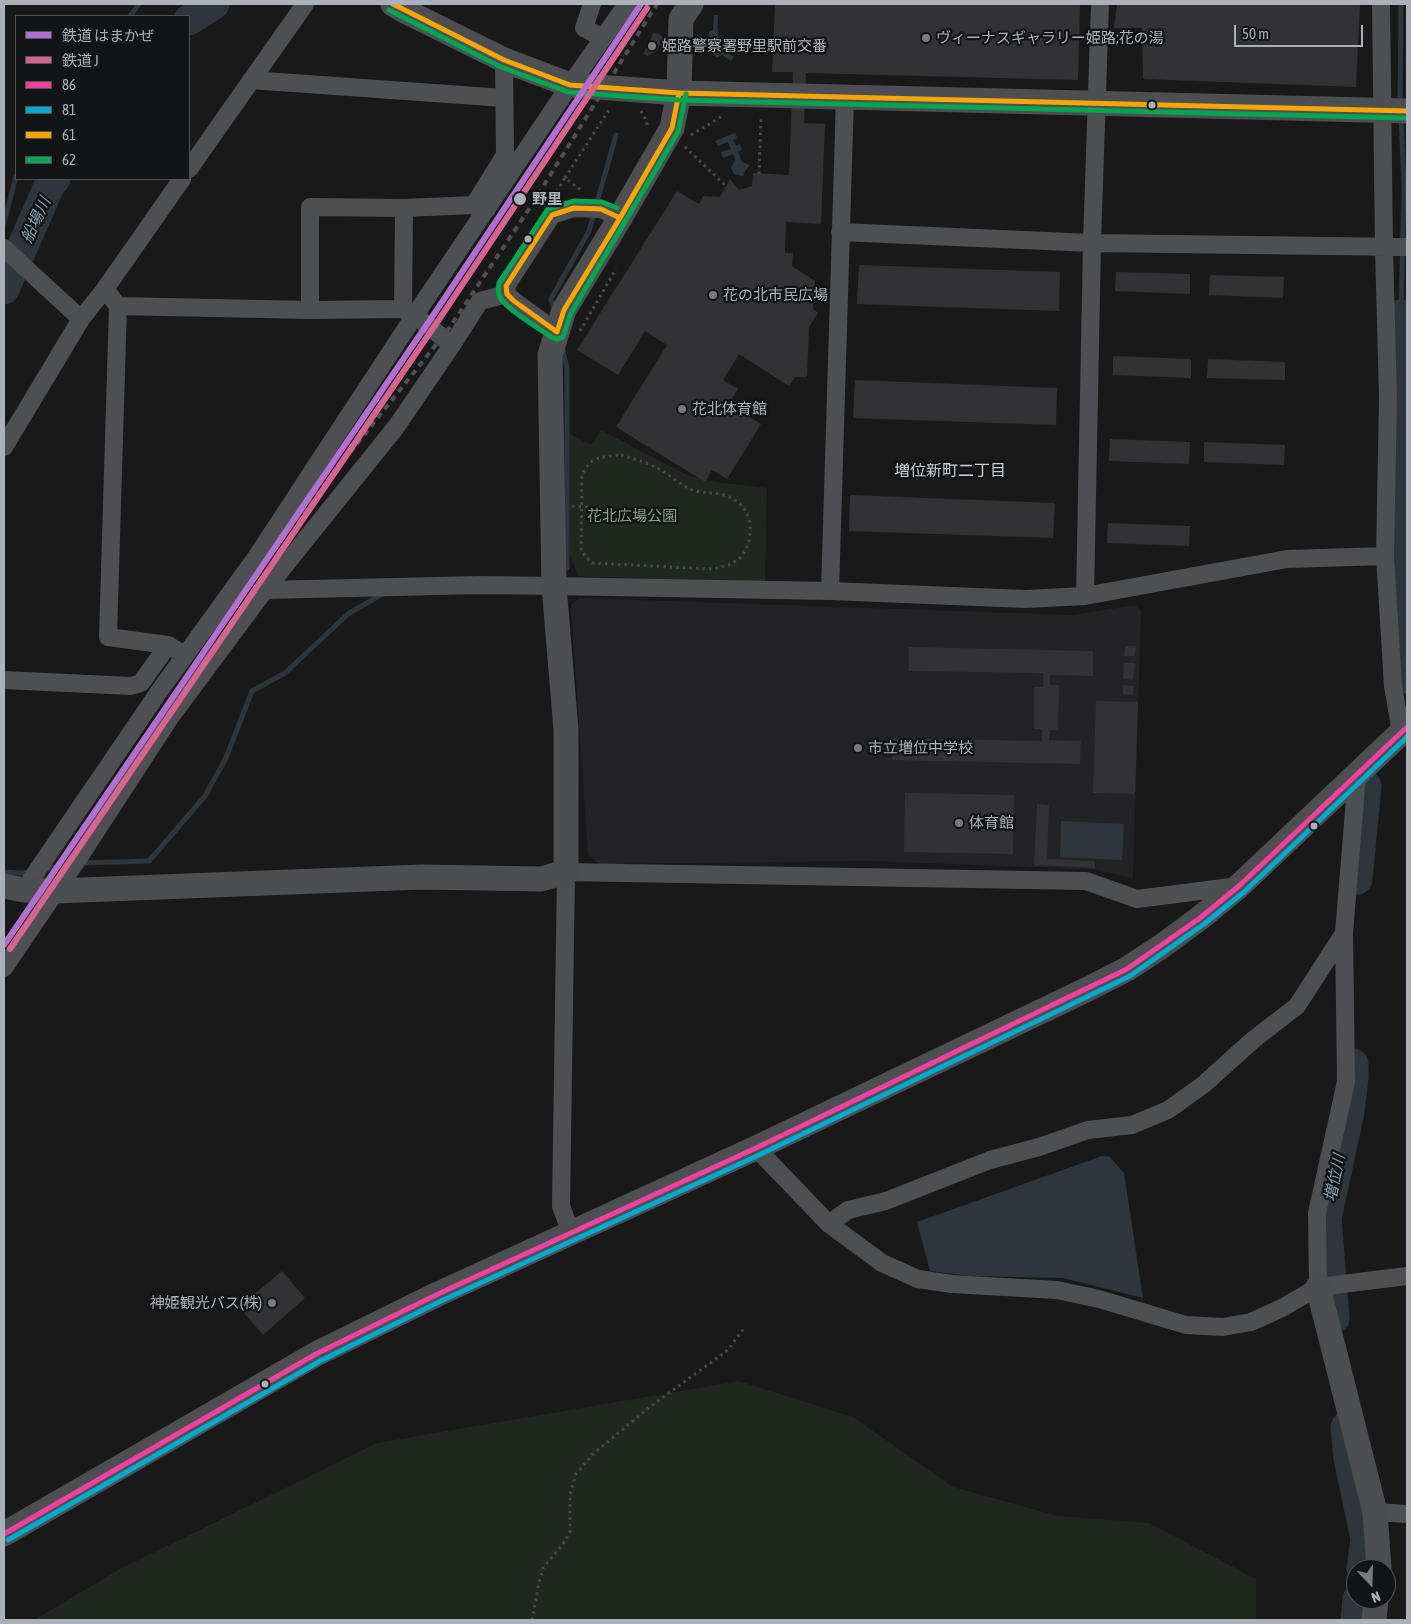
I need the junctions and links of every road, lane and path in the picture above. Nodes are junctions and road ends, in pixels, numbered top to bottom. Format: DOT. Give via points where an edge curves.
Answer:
graph roads {
  1 [pos="304,4"];
  2 [pos="393,4"];
  3 [pos="592,4"];
  4 [pos="627,4"];
  5 [pos="691,4"];
  6 [pos="1100,4"];
  7 [pos="1381,4"];
  8 [pos="603,38"];
  9 [pos="504,60"];
  10 [pos="251,80"];
  11 [pos="570,85"];
  12 [pos="679,93"];
  13 [pos="845,97"];
  14 [pos="504,98"];
  15 [pos="1097,104"];
  16 [pos="614,108"];
  17 [pos="634,110"];
  18 [pos="1382,111"];
  19 [pos="1407,111"];
  20 [pos="727,114"];
  21 [pos="756,114"];
  22 [pos="766,114"];
  23 [pos="761,116"];
  24 [pos="650,136"];
  25 [pos="685,147"];
  26 [pos="681,154"];
  27 [pos="190,168"];
  28 [pos="759,174"];
  29 [pos="565,178"];
  30 [pos="181,180"];
  31 [pos="726,186"];
  32 [pos="587,193"];
  33 [pos="550,201"];
  34 [pos="480,207"];
  35 [pos="404,208"];
  36 [pos="620,218"];
  37 [pos="840,232"];
  38 [pos="1092,243"];
  39 [pos="1407,247"];
  40 [pos="1384,248"];
  41 [pos="5,249"];
  42 [pos="620,261"];
  43 [pos="105,289"];
  44 [pos="507,294"];
  45 [pos="118,306"];
  46 [pos="310,310"];
  47 [pos="409,312"];
  48 [pos="81,319"];
  49 [pos="567,334"];
  50 [pos="452,345"];
  51 [pos="4,447"];
  52 [pos="567,506"];
  53 [pos="581,507"];
  54 [pos="606,508"];
  55 [pos="1385,556"];
  56 [pos="554,586"];
  57 [pos="265,590"];
  58 [pos="830,592"];
  59 [pos="1085,596"];
  60 [pos="168,645"];
  61 [pos="186,655"];
  62 [pos="4,680"];
  63 [pos="1404,730"];
  64 [pos="1357,775"];
  65 [pos="566,872"];
  66 [pos="1239,886"];
  67 [pos="14,888"];
  68 [pos="55,892"];
  69 [pos="1344,933"];
  70 [pos="4,968"];
  71 [pos="756,1148"];
  72 [pos="829,1224"];
  73 [pos="571,1233"];
  74 [pos="1407,1276"];
  75 [pos="1318,1287"];
  76 [pos="744,1328"];
  77 [pos="1375,1512"];
  78 [pos="1407,1514"];
  79 [pos="4,1534"];
  80 [pos="1378,1559"];
  81 [pos="532,1620"];
  1 -- 10 [label="street"];
  2 -- 9 [label="street"];
  3 -- 8 [label="street" via="584,28"];
  4 -- 8 [label="street"];
  5 -- 12 [label="street" via="681,19"];
  6 -- 15 [label="street"];
  7 -- 18 [label="street"];
  8 -- 11 [label="street"];
  9 -- 11 [label="street"];
  9 -- 14 [label="street"];
  10 -- 14 [label="street"];
  10 -- 27 [label="street"];
  11 -- 12 [label="street"];
  11 -- 34 [label="street"];
  12 -- 13 [label="street"];
  12 -- 36 [label="street" via="672,128"];
  13 -- 15 [label="street"];
  13 -- 37 [label="street"];
  14 -- 34 [label="street" via="505,155"];
  15 -- 18 [label="street"];
  15 -- 38 [label="street"];
  16 -- 29 [label="path" via="608,108"];
  17 -- 24 [label="path" via="641,112 646,120"];
  18 -- 19 [label="street"];
  18 -- 40 [label="street"];
  20 -- 25 [label="path" via="692,134"];
  21 -- 22 [label="path"];
  23 -- 28 [label="path"];
  25 -- 26 [label="path"];
  25 -- 31 [label="path"];
  29 -- 32 [label="path"];
  29 -- 33 [label="path"];
  30 -- 43 [label="street"];
  34 -- 35 [label="street"];
  34 -- 47 [label="street"];
  35 -- 46 [label="street" via="310,207"];
  35 -- 47 [label="street"];
  36 -- 44 [label="street" via="600,209 582,208 552,215 506,286"];
  36 -- 49 [label="street" via="564,310"];
  37 -- 38 [label="street"];
  37 -- 58 [label="street"];
  38 -- 40 [label="street"];
  38 -- 59 [label="street"];
  39 -- 40 [label="street"];
  40 -- 55 [label="street" via="1388,398"];
  41 -- 48 [label="street"];
  42 -- 49 [label="path"];
  43 -- 45 [label="street"];
  43 -- 48 [label="street"];
  44 -- 49 [label="street" via="514,302"];
  44 -- 50 [label="street" via="480,301"];
  45 -- 46 [label="street"];
  45 -- 60 [label="street" via="108,636"];
  46 -- 47 [label="street"];
  47 -- 50 [label="street"];
  47 -- 61 [label="street" via="257,556"];
  48 -- 51 [label="street"];
  49 -- 56 [label="street" via="550,355"];
  50 -- 57 [label="street" via="396,426"];
  52 -- 53 [label="path"];
  53 -- 53 [label="path" via="581,551 592,563 712,569 730,565 740,558 752,531 743,507 734,499 690,489 643,461 621,455 605,456 586,464 582,475"];
  53 -- 54 [label="path"];
  55 -- 59 [label="street" via="1287,559"];
  55 -- 63 [label="street" via="1393,686"];
  56 -- 57 [label="street"];
  56 -- 58 [label="street"];
  56 -- 65 [label="street" via="566,730"];
  57 -- 68 [label="street" via="169,719"];
  58 -- 59 [label="street" via="1026,599"];
  60 -- 61 [label="street"];
  60 -- 62 [label="street" via="142,683 131,686"];
  61 -- 67 [label="street"];
  63 -- 64 [label="street"];
  64 -- 66 [label="street"];
  64 -- 69 [label="street"];
  65 -- 66 [label="street" via="1086,881 1138,899"];
  65 -- 68 [label="street" via="541,879 422,877"];
  65 -- 73 [label="street" via="562,1206"];
  66 -- 71 [label="street" via="1128,969"];
  67 -- 68 [label="street"];
  68 -- 70 [label="street"];
  69 -- 72 [label="street" via="1296,1006 1168,1110 1132,1125 1088,1130 990,1160 886,1202 848,1210"];
  69 -- 75 [label="street" via="1346,1082 1318,1214"];
  71 -- 72 [label="street"];
  71 -- 73 [label="street"];
  72 -- 75 [label="street" via="882,1263 918,1279 1057,1290 1186,1325 1223,1327 1251,1322"];
  73 -- 79 [label="street" via="316,1354"];
  74 -- 75 [label="street"];
  75 -- 77 [label="street"];
  76 -- 81 [label="path" via="728,1350 651,1406 593,1454 576,1474 570,1494 570,1532 543,1568"];
  77 -- 78 [label="street"];
  77 -- 80 [label="street"];
}
